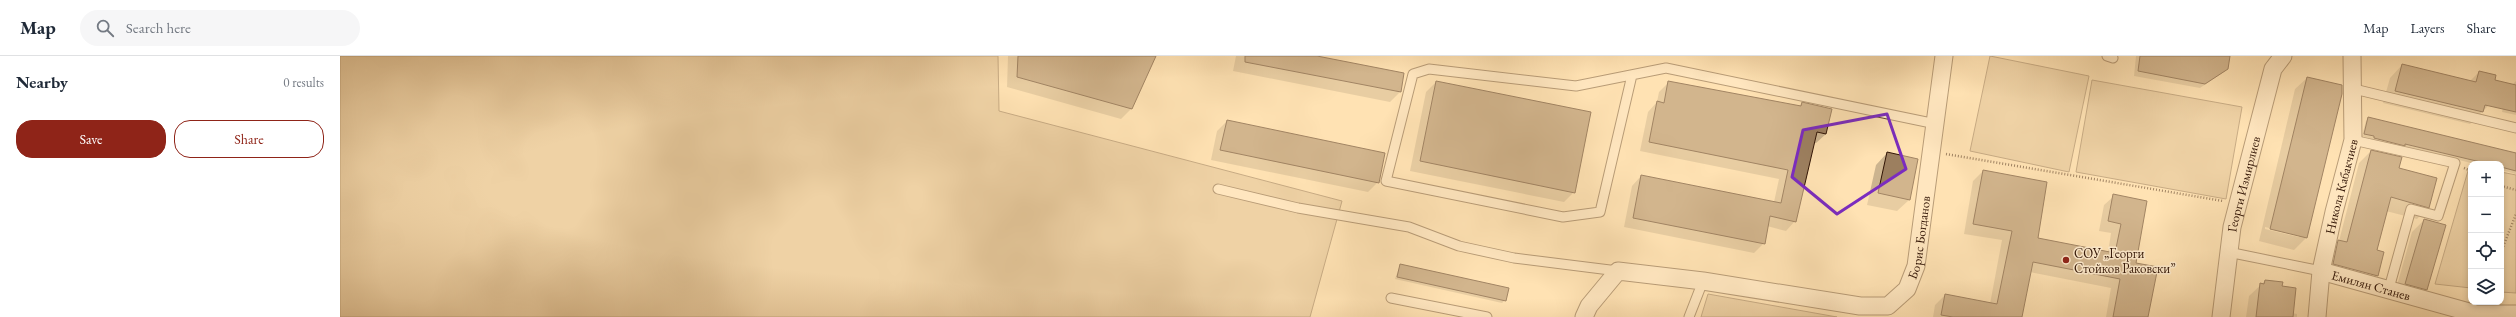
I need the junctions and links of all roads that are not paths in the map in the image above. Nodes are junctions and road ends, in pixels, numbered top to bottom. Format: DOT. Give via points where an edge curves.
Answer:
graph roads {
  1 [pos="1944,56"];
  2 [pos="2283,56"];
  3 [pos="2352,56"];
  4 [pos="1632,75"];
  5 [pos="2354,89"];
  6 [pos="1936,124"];
  7 [pos="2516,128"];
  8 [pos="2353,140"];
  9 [pos="1218,189"];
  10 [pos="2228,252"];
  11 [pos="1618,271"];
  12 [pos="2321,271"];
  13 [pos="1703,281"];
  14 [pos="2388,292"];
  15 [pos="1391,298"];
  16 [pos="2516,314"];
  17 [pos="1488,317"];
  18 [pos="1584,317"];
  19 [pos="1689,317"];
  20 [pos="2221,317"];
  21 [pos="2317,317"];
  1 -- 6 [label="street, Борис Богданов"];
  2 -- 10 [label="street, Георги Измирлиев" via="2273,69"];
  3 -- 5 [label="street, Никола Кабакчиев"];
  4 -- 4 [label="lane" via="1600,212 1563,217 1386,181 1413,74 1430,69 1576,86"];
  4 -- 6 [label="lane" via="1666,68"];
  5 -- 7 [label="lane"];
  5 -- 8 [label="street, Никола Кабакчиев"];
  6 -- 13 [label="street, Борис Богданов" via="1916,266 1907,289 1888,306 1860,306"];
  8 -- 12 [label="street, Никола Кабакчиев"];
  8 -- 14 [label="lane" via="2455,163 2438,216 2411,209"];
  9 -- 11 [label="lane" via="1298,208 1409,228 1460,246 1514,258"];
  10 -- 12 [label="lane"];
  10 -- 20 [label="street, Георги Измирлиев"];
  11 -- 13 [label="street, Борис Богданов"];
  11 -- 18 [label="street" via="1589,306"];
  12 -- 14 [label="street, Емилян Станев"];
  12 -- 21 [label="street, Никола Кабакчиев"];
  13 -- 19 [label="lane"];
  14 -- 16 [label="street, Емилян Станев" via="2476,314"];
  15 -- 17 [label="lane"];
}
